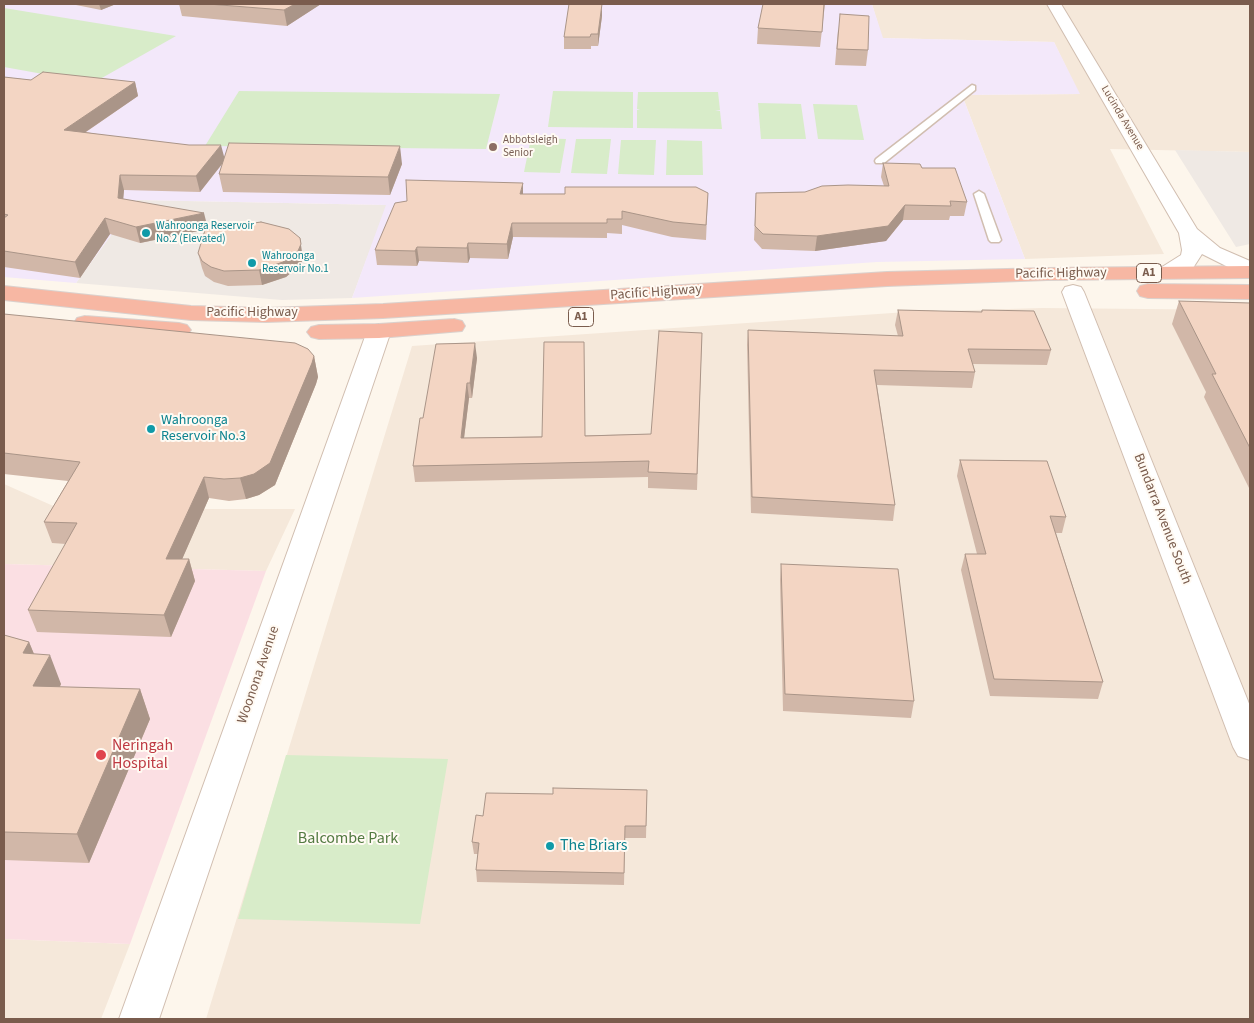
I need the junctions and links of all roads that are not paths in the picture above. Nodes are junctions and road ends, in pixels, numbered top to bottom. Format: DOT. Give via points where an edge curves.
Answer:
graph roads {
  1 [pos="1054,4"];
  2 [pos="972,88"];
  3 [pos="880,161"];
  4 [pos="979,194"];
  5 [pos="1189,233"];
  6 [pos="995,240"];
  7 [pos="1250,270"];
  8 [pos="1170,272"];
  9 [pos="1073,292"];
  10 [pos="1250,292"];
  11 [pos="4,293"];
  12 [pos="63,320"];
  13 [pos="379,331"];
  14 [pos="1250,747"];
  15 [pos="139,1019"];
  1 -- 5 [label="street, Lucinda Avenue"];
  2 -- 3 [label="lane"];
  4 -- 6 [label="lane"];
  5 -- 7 [label="street, Lucinda Avenue" via="1212,252"];
  5 -- 8 [label="street, Lucinda Avenue" via="1193,250 1191,257"];
  7 -- 8 [label="highway, Pacific Highway / A1"];
  8 -- 11 [label="highway, Pacific Highway / A1" via="887,279 383,311 266,315 191,313"];
  9 -- 10 [label="highway, Pacific Highway / A1"];
  9 -- 13 [label="highway, Pacific Highway / A1" via="898,296"];
  9 -- 14 [label="street, Bundarra Avenue South"];
  12 -- 13 [label="highway, Pacific Highway / A1" via="244,333"];
  13 -- 15 [label="street, Woonona Avenue"];
}
